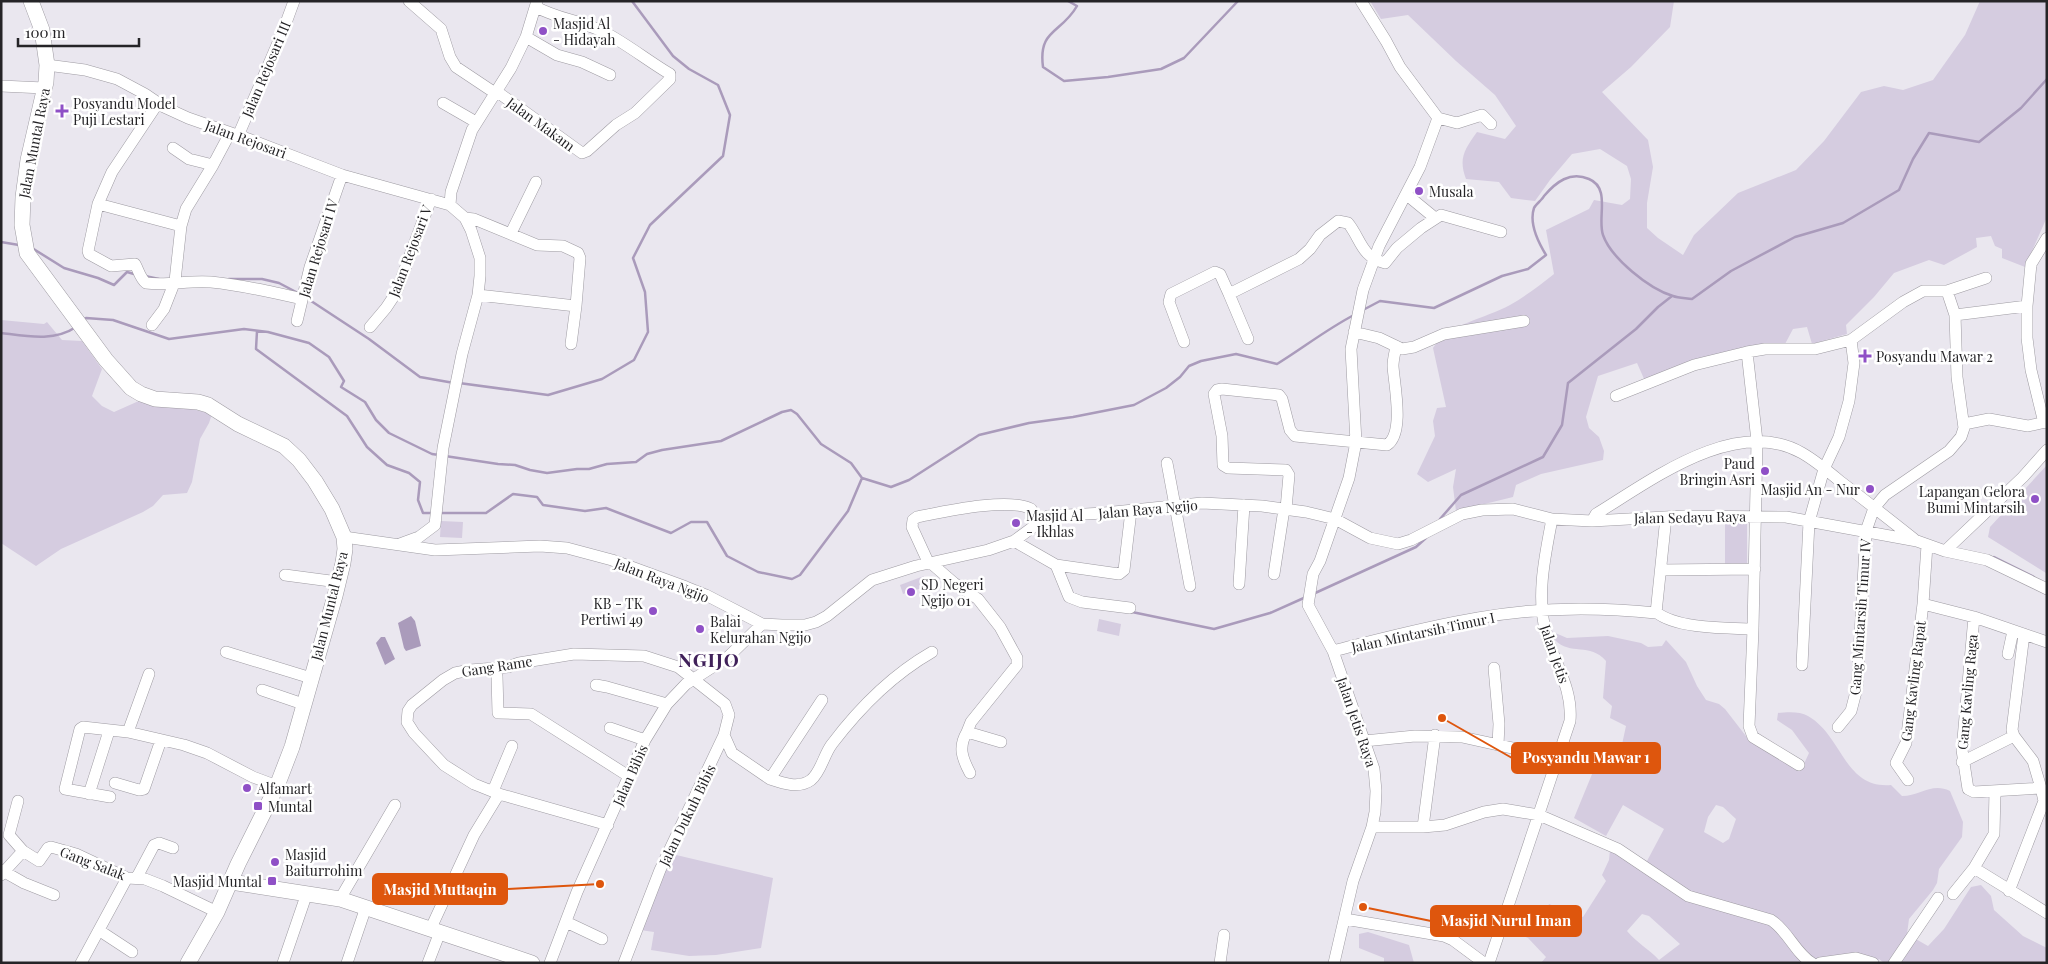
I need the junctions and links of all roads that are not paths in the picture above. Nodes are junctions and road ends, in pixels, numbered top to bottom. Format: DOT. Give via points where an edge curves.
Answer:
graph roads {
  1 [pos="31,1"];
  2 [pos="294,1"];
  3 [pos="409,1"];
  4 [pos="1361,1"];
  5 [pos="536,4"];
  6 [pos="526,37"];
  7 [pos="47,65"];
  8 [pos="610,75"];
  9 [pos="1,86"];
  10 [pos="44,88"];
  11 [pos="495,92"];
  12 [pos="443,103"];
  13 [pos="158,104"];
  14 [pos="1438,118"];
  15 [pos="476,122"];
  16 [pos="1491,124"];
  17 [pos="234,134"];
  18 [pos="173,148"];
  19 [pos="213,165"];
  20 [pos="342,175"];
  21 [pos="536,182"];
  22 [pos="1407,195"];
  23 [pos="431,198"];
  24 [pos="98,204"];
  25 [pos="450,205"];
  26 [pos="465,218"];
  27 [pos="1434,218"];
  28 [pos="181,226"];
  29 [pos="1501,232"];
  30 [pos="511,233"];
  31 [pos="2047,238"];
  32 [pos="1374,260"];
  33 [pos="1986,278"];
  34 [pos="175,279"];
  35 [pos="1947,291"];
  36 [pos="1229,294"];
  37 [pos="478,295"];
  38 [pos="303,296"];
  39 [pos="570,306"];
  40 [pos="2027,306"];
  41 [pos="1955,315"];
  42 [pos="297,321"];
  43 [pos="1524,321"];
  44 [pos="152,325"];
  45 [pos="370,327"];
  46 [pos="1354,332"];
  47 [pos="1248,339"];
  48 [pos="1851,340"];
  49 [pos="1184,342"];
  50 [pos="572,344"];
  51 [pos="1396,346"];
  52 [pos="1747,352"];
  53 [pos="1616,396"];
  54 [pos="2046,422"];
  55 [pos="1964,424"];
  56 [pos="1757,441"];
  57 [pos="1356,442"];
  58 [pos="2047,450"];
  59 [pos="1167,463"];
  60 [pos="1824,469"];
  61 [pos="1176,505"];
  62 [pos="1244,505"];
  63 [pos="1874,508"];
  64 [pos="1285,509"];
  65 [pos="1131,511"];
  66 [pos="1756,516"];
  67 [pos="1666,517"];
  68 [pos="1335,519"];
  69 [pos="1552,519"];
  70 [pos="1592,521"];
  71 [pos="1039,522"];
  72 [pos="1809,522"];
  73 [pos="1866,531"];
  74 [pos="344,537"];
  75 [pos="1014,541"];
  76 [pos="1922,543"];
  77 [pos="398,545"];
  78 [pos="1945,551"];
  79 [pos="931,564"];
  80 [pos="1056,565"];
  81 [pos="1755,568"];
  82 [pos="1661,570"];
  83 [pos="1274,574"];
  84 [pos="285,575"];
  85 [pos="338,582"];
  86 [pos="1239,584"];
  87 [pos="1190,586"];
  88 [pos="2047,589"];
  89 [pos="1923,604"];
  90 [pos="1130,608"];
  91 [pos="1542,610"];
  92 [pos="1656,612"];
  93 [pos="1974,617"];
  94 [pos="762,624"];
  95 [pos="1753,629"];
  96 [pos="2018,632"];
  97 [pos="2047,642"];
  98 [pos="1333,651"];
  99 [pos="226,652"];
  100 [pos="932,652"];
  101 [pos="2008,654"];
  102 [pos="1802,665"];
  103 [pos="1494,668"];
  104 [pos="149,674"];
  105 [pos="497,676"];
  106 [pos="311,678"];
  107 [pos="693,680"];
  108 [pos="596,686"];
  109 [pos="262,690"];
  110 [pos="822,700"];
  111 [pos="303,704"];
  112 [pos="667,704"];
  113 [pos="1838,727"];
  114 [pos="610,728"];
  115 [pos="109,731"];
  116 [pos="128,732"];
  117 [pos="967,732"];
  118 [pos="724,735"];
  119 [pos="1435,735"];
  120 [pos="2014,736"];
  121 [pos="161,740"];
  122 [pos="645,740"];
  123 [pos="1364,741"];
  124 [pos="1001,742"];
  125 [pos="1498,744"];
  126 [pos="512,746"];
  127 [pos="1558,758"];
  128 [pos="1962,762"];
  129 [pos="1799,765"];
  130 [pos="970,773"];
  131 [pos="630,777"];
  132 [pos="770,779"];
  133 [pos="1908,780"];
  134 [pos="115,783"];
  135 [pos="277,786"];
  136 [pos="2042,788"];
  137 [pos="1995,791"];
  138 [pos="496,793"];
  139 [pos="89,794"];
  140 [pos="110,797"];
  141 [pos="18,801"];
  142 [pos="2045,801"];
  143 [pos="395,805"];
  144 [pos="1539,815"];
  145 [pos="608,825"];
  146 [pos="1372,827"];
  147 [pos="1424,827"];
  148 [pos="173,848"];
  149 [pos="23,851"];
  150 [pos="1977,869"];
  151 [pos="3,872"];
  152 [pos="132,878"];
  153 [pos="231,882"];
  154 [pos="2009,891"];
  155 [pos="307,893"];
  156 [pos="1953,894"];
  157 [pos="54,895"];
  158 [pos="1938,898"];
  159 [pos="340,899"];
  160 [pos="366,908"];
  161 [pos="217,912"];
  162 [pos="2047,913"];
  163 [pos="1345,919"];
  164 [pos="566,922"];
  165 [pos="100,930"];
  166 [pos="436,930"];
  167 [pos="1224,936"];
  168 [pos="602,939"];
  169 [pos="132,952"];
  170 [pos="516,960"];
  171 [pos="82,963"];
  172 [pos="188,963"];
  173 [pos="283,963"];
  174 [pos="347,963"];
  175 [pos="428,963"];
  176 [pos="532,963"];
  177 [pos="550,963"];
  178 [pos="624,963"];
  179 [pos="1220,963"];
  180 [pos="1334,963"];
  181 [pos="1484,963"];
  182 [pos="1489,963"];
  183 [pos="1812,963"];
  184 [pos="1820,963"];
  185 [pos="1873,963"];
  186 [pos="1894,963"];
  1 -- 7 [label="main road, Jalan Muntal Raya" via="42,30"];
  2 -- 17 [label="street, Jalan Rejosari III"];
  3 -- 11 [label="street" via="441,29 456,67"];
  4 -- 14 [label="street" via="1400,67"];
  5 -- 6 [label="street"];
  5 -- 11 [label="street, Jalan Makam" via="555,16 606,33 670,74 670,79 635,114 582,153"];
  6 -- 8 [label="street" via="557,55"];
  6 -- 11 [label="street"];
  7 -- 10 [label="main road, Jalan Muntal Raya"];
  7 -- 13 [label="street, Jalan Rejosari" via="85,70 117,79"];
  9 -- 10 [label="street"];
  10 -- 74 [label="main road, Jalan Muntal Raya" via="26,174 22,218 25,246 32,262 132,388 155,399 208,405 290,451 315,482"];
  11 -- 15 [label="street"];
  12 -- 15 [label="street"];
  13 -- 17 [label="street, Jalan Rejosari"];
  13 -- 24 [label="street" via="112,172"];
  14 -- 16 [label="street" via="1457,122 1482,115"];
  14 -- 22 [label="street, Jalan Jetis Raya"];
  15 -- 25 [label="street" via="451,192"];
  17 -- 19 [label="street, Jalan Rejosari III"];
  17 -- 20 [label="street, Jalan Rejosari"];
  18 -- 19 [label="street" via="192,160"];
  19 -- 28 [label="street, Jalan Rejosari III" via="186,209"];
  20 -- 23 [label="street, Jalan Rejosari"];
  20 -- 38 [label="street, Jalan Rejosari IV"];
  21 -- 30 [label="street"];
  22 -- 27 [label="street"];
  22 -- 32 [label="street, Jalan Jetis Raya"];
  23 -- 25 [label="street, Jalan Rejosari"];
  23 -- 45 [label="street, Jalan Rejosari V" via="396,293"];
  24 -- 28 [label="street"];
  24 -- 34 [label="street" via="89,254 111,266 135,264 146,283"];
  25 -- 26 [label="street, Jalan Rejosari"];
  26 -- 30 [label="street"];
  26 -- 37 [label="street, Jalan Rejosari" via="480,258"];
  27 -- 29 [label="street" via="1441,215"];
  27 -- 32 [label="street" via="1397,248 1387,263"];
  28 -- 34 [label="street, Jalan Rejosari III"];
  30 -- 39 [label="street" via="537,245 563,246 578,253 580,258"];
  31 -- 40 [label="street" via="2031,264"];
  32 -- 36 [label="street" via="1361,246 1348,223 1338,221 1320,235 1299,259"];
  32 -- 46 [label="street, Jalan Jetis Raya" via="1362,290"];
  33 -- 35 [label="street"];
  34 -- 38 [label="street"];
  34 -- 44 [label="street, Jalan Rejosari III" via="164,309"];
  35 -- 41 [label="street"];
  35 -- 48 [label="street" via="1923,291"];
  36 -- 47 [label="street"];
  36 -- 49 [label="street" via="1220,274 1215,272 1170,296 1169,302"];
  37 -- 39 [label="street"];
  37 -- 77 [label="street, Jalan Rejosari" via="441,460 435,525 419,537"];
  38 -- 42 [label="street, Jalan Rejosari IV"];
  39 -- 50 [label="street"];
  40 -- 41 [label="street"];
  40 -- 54 [label="street" via="2031,370"];
  41 -- 55 [label="street" via="1957,377"];
  43 -- 51 [label="street" via="1444,334 1414,347 1402,349"];
  46 -- 51 [label="street"];
  46 -- 57 [label="street, Jalan Jetis Raya" via="1351,368"];
  48 -- 52 [label="street" via="1815,349"];
  48 -- 60 [label="street" via="1854,363 1849,401 1839,437"];
  51 -- 57 [label="street" via="1393,364 1397,416 1393,439 1387,445"];
  52 -- 53 [label="street" via="1694,366"];
  52 -- 56 [label="street"];
  54 -- 55 [label="street" via="2028,426 1989,419"];
  55 -- 63 [label="street" via="1955,446 1885,494"];
  56 -- 60 [label="street" via="1794,449"];
  56 -- 66 [label="street"];
  56 -- 70 [label="street" via="1738,442 1696,457 1644,484 1596,514"];
  57 -- 64 [label="street" via="1295,436 1279,395 1217,390 1214,399 1222,436 1223,466 1286,470 1289,475"];
  57 -- 68 [label="street, Jalan Jetis Raya" via="1350,478"];
  58 -- 78 [label="street"];
  59 -- 61 [label="street"];
  60 -- 63 [label="street"];
  60 -- 72 [label="street"];
  61 -- 62 [label="street, Jalan Raya Ngijo"];
  61 -- 65 [label="street, Jalan Raya Ngijo"];
  61 -- 87 [label="street"];
  62 -- 64 [label="street, Jalan Raya Ngijo"];
  62 -- 86 [label="street"];
  63 -- 73 [label="street, Gang Mintarsih Timur IV"];
  63 -- 76 [label="street"];
  64 -- 68 [label="street, Jalan Raya Ngijo"];
  64 -- 83 [label="street"];
  65 -- 71 [label="street, Jalan Raya Ngijo" via="1053,515"];
  65 -- 80 [label="street" via="1122,573"];
  66 -- 67 [label="street, Jalan Sedayu Raya"];
  66 -- 72 [label="street, Jalan Sedayu Raya"];
  66 -- 81 [label="street"];
  67 -- 70 [label="street, Jalan Sedayu Raya"];
  67 -- 82 [label="street"];
  68 -- 69 [label="street, Jalan Sedayu Raya" via="1370,538 1398,544 1462,514 1482,510 1513,509"];
  68 -- 98 [label="street, Jalan Jetis Raya" via="1313,574 1308,605"];
  69 -- 70 [label="street, Jalan Sedayu Raya"];
  69 -- 91 [label="street, Jalan Jetis" via="1543,564"];
  71 -- 75 [label="street, Jalan Raya Ngijo"];
  71 -- 79 [label="street" via="1031,509 1016,505 962,509 917,517 912,527"];
  72 -- 73 [label="street, Jalan Sedayu Raya"];
  72 -- 102 [label="street"];
  73 -- 76 [label="street, Jalan Sedayu Raya"];
  73 -- 113 [label="street, Gang Mintarsih Timur IV" via="1857,688 1851,711"];
  74 -- 77 [label="street, Jalan Raya Ngijo"];
  74 -- 85 [label="main road, Jalan Muntal Raya" via="345,549"];
  75 -- 79 [label="street, Jalan Raya Ngijo"];
  75 -- 80 [label="street"];
  76 -- 78 [label="street, Jalan Sedayu Raya"];
  76 -- 89 [label="street"];
  77 -- 94 [label="street, Jalan Raya Ngijo" via="435,550 567,548 612,560 686,587"];
  78 -- 88 [label="street, Jalan Sedayu Raya" via="1987,560"];
  79 -- 94 [label="street, Jalan Raya Ngijo" via="872,580 816,622 805,625"];
  79 -- 117 [label="street" via="978,599 1000,627 1018,661 971,722"];
  80 -- 90 [label="street" via="1069,597 1082,602"];
  81 -- 82 [label="street"];
  81 -- 95 [label="street"];
  82 -- 92 [label="street"];
  84 -- 85 [label="street"];
  85 -- 106 [label="main road, Jalan Muntal Raya"];
  89 -- 93 [label="street"];
  89 -- 133 [label="street, Gang Kavling Rapat" via="1906,743 1896,764"];
  91 -- 92 [label="street, Jalan Mintarsih Timur I"];
  91 -- 98 [label="street, Jalan Mintarsih Timur I" via="1479,618"];
  91 -- 127 [label="street, Jalan Jetis" via="1546,634 1566,682 1570,703 1570,721"];
  92 -- 95 [label="street, Jalan Mintarsih Timur I" via="1682,622"];
  93 -- 96 [label="street"];
  93 -- 128 [label="street, Gang Kavling Raga"];
  94 -- 107 [label="street, Jalan Bibis" via="728,657"];
  95 -- 129 [label="street" via="1750,732"];
  96 -- 97 [label="street"];
  96 -- 101 [label="street"];
  96 -- 120 [label="street"];
  98 -- 123 [label="street, Jalan Jetis Raya"];
  99 -- 106 [label="street"];
  100 -- 132 [label="street" via="912,663 858,711 810,780 786,784"];
  103 -- 125 [label="street"];
  104 -- 116 [label="street"];
  105 -- 131 [label="street" via="498,713 531,714"];
  106 -- 111 [label="main road, Jalan Muntal Raya"];
  107 -- 112 [label="street, Jalan Bibis"];
  107 -- 118 [label="street, Jalan Dukuh Bibis" via="728,709"];
  107 -- 138 [label="street, Gang Rame" via="678,667 644,656 574,654 455,673 412,705 408,711 408,725 444,765 474,784"];
  108 -- 112 [label="street"];
  109 -- 111 [label="street"];
  110 -- 132 [label="street"];
  111 -- 135 [label="main road, Jalan Muntal Raya" via="292,747"];
  112 -- 122 [label="street, Jalan Bibis"];
  114 -- 122 [label="street"];
  115 -- 116 [label="street"];
  115 -- 139 [label="street"];
  115 -- 139 [label="street" via="80,729 64,787"];
  116 -- 121 [label="street"];
  117 -- 124 [label="street"];
  117 -- 130 [label="street" via="961,746"];
  118 -- 132 [label="street" via="732,753"];
  118 -- 178 [label="street, Jalan Dukuh Bibis" via="660,870"];
  119 -- 123 [label="street"];
  119 -- 125 [label="street"];
  119 -- 147 [label="street"];
  120 -- 128 [label="street"];
  120 -- 136 [label="street" via="2033,761"];
  121 -- 134 [label="street" via="144,789"];
  121 -- 135 [label="street" via="197,749"];
  122 -- 131 [label="street, Jalan Bibis"];
  123 -- 146 [label="street, Jalan Jetis Raya" via="1374,769 1376,791"];
  125 -- 127 [label="street"];
  126 -- 138 [label="street"];
  127 -- 144 [label="street, Jalan Jetis"];
  128 -- 137 [label="street, Gang Kavling Raga" via="1968,789 1974,792"];
  131 -- 145 [label="street, Jalan Bibis"];
  135 -- 153 [label="main road, Jalan Muntal Raya"];
  136 -- 137 [label="street"];
  136 -- 142 [label="street"];
  137 -- 150 [label="street" via="1994,834"];
  138 -- 145 [label="street"];
  138 -- 166 [label="street" via="474,835"];
  139 -- 140 [label="street"];
  141 -- 149 [label="street" via="9,836"];
  142 -- 154 [label="street"];
  143 -- 159 [label="street"];
  144 -- 147 [label="street" via="1503,809 1450,824"];
  144 -- 182 [label="street, Jalan Jetis"];
  144 -- 183 [label="street" via="1618,849 1688,896 1771,920"];
  145 -- 164 [label="street, Jalan Bibis"];
  146 -- 147 [label="street"];
  146 -- 163 [label="street, Jalan Jetis Raya" via="1353,881"];
  148 -- 152 [label="street" via="159,843 154,845"];
  149 -- 151 [label="street"];
  149 -- 152 [label="street, Gang Salak" via="39,861 51,847"];
  150 -- 154 [label="street"];
  150 -- 156 [label="street"];
  151 -- 157 [label="street"];
  152 -- 161 [label="street, Gang Salak" via="163,886"];
  152 -- 165 [label="street"];
  153 -- 155 [label="main road"];
  153 -- 161 [label="main road, Jalan Muntal Raya"];
  154 -- 162 [label="street"];
  155 -- 159 [label="main road"];
  155 -- 173 [label="street"];
  158 -- 186 [label="street"];
  159 -- 160 [label="main road"];
  160 -- 166 [label="main road"];
  160 -- 174 [label="street"];
  161 -- 172 [label="main road, Jalan Muntal Raya"];
  163 -- 180 [label="street, Jalan Jetis Raya"];
  163 -- 181 [label="street" via="1444,936"];
  164 -- 168 [label="street"];
  164 -- 177 [label="street, Jalan Bibis"];
  165 -- 169 [label="street"];
  165 -- 171 [label="street"];
  166 -- 170 [label="main road"];
  166 -- 175 [label="street"];
  167 -- 179 [label="street"];
  170 -- 176 [label="main road"];
  184 -- 185 [label="street" via="1856,958"];
}
